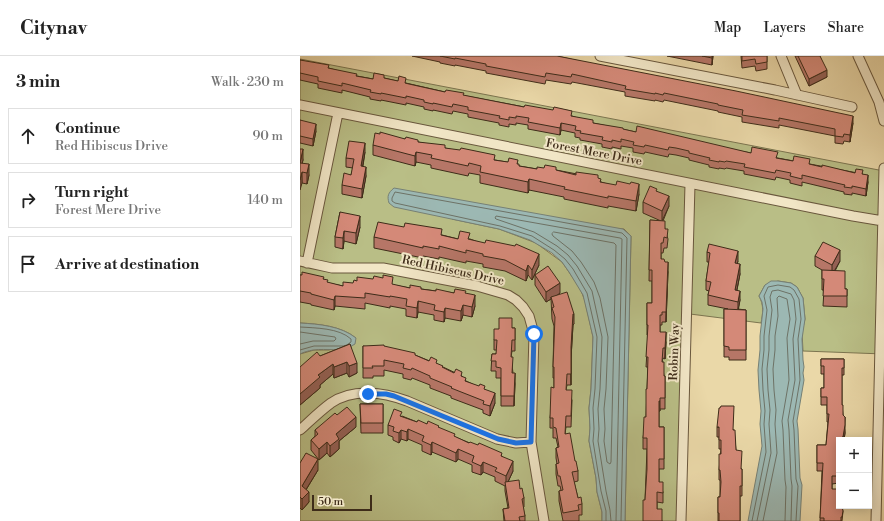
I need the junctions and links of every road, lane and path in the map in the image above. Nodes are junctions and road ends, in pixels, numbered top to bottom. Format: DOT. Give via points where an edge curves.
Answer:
graph roads {
  1 [pos="600,56"];
  2 [pos="781,56"];
  3 [pos="858,56"];
  4 [pos="797,95"];
  5 [pos="300,105"];
  6 [pos="852,107"];
  7 [pos="338,113"];
  8 [pos="884,121"];
  9 [pos="884,168"];
  10 [pos="690,184"];
  11 [pos="883,220"];
  12 [pos="304,262"];
  13 [pos="300,430"];
  14 [pos="531,442"];
  15 [pos="544,521"];
  16 [pos="681,521"];
  17 [pos="876,521"];
  1 -- 4 [label="street"];
  2 -- 4 [label="street"];
  3 -- 8 [label="street" via="879,102"];
  4 -- 6 [label="street"];
  5 -- 7 [label="street, Forest Mere Drive"];
  7 -- 10 [label="street, Forest Mere Drive"];
  7 -- 12 [label="street"];
  9 -- 11 [label="street"];
  10 -- 11 [label="street, Forest Mere Drive"];
  10 -- 16 [label="street, Robin Way"];
  11 -- 17 [label="street"];
  12 -- 14 [label="street, Red Hibiscus Drive" via="342,269 393,269 499,291 516,300 529,316 534,334"];
  13 -- 14 [label="street" via="324,408 340,398 377,394 394,396 498,439 516,443"];
  14 -- 15 [label="street, Red Hibiscus Drive"];
}
